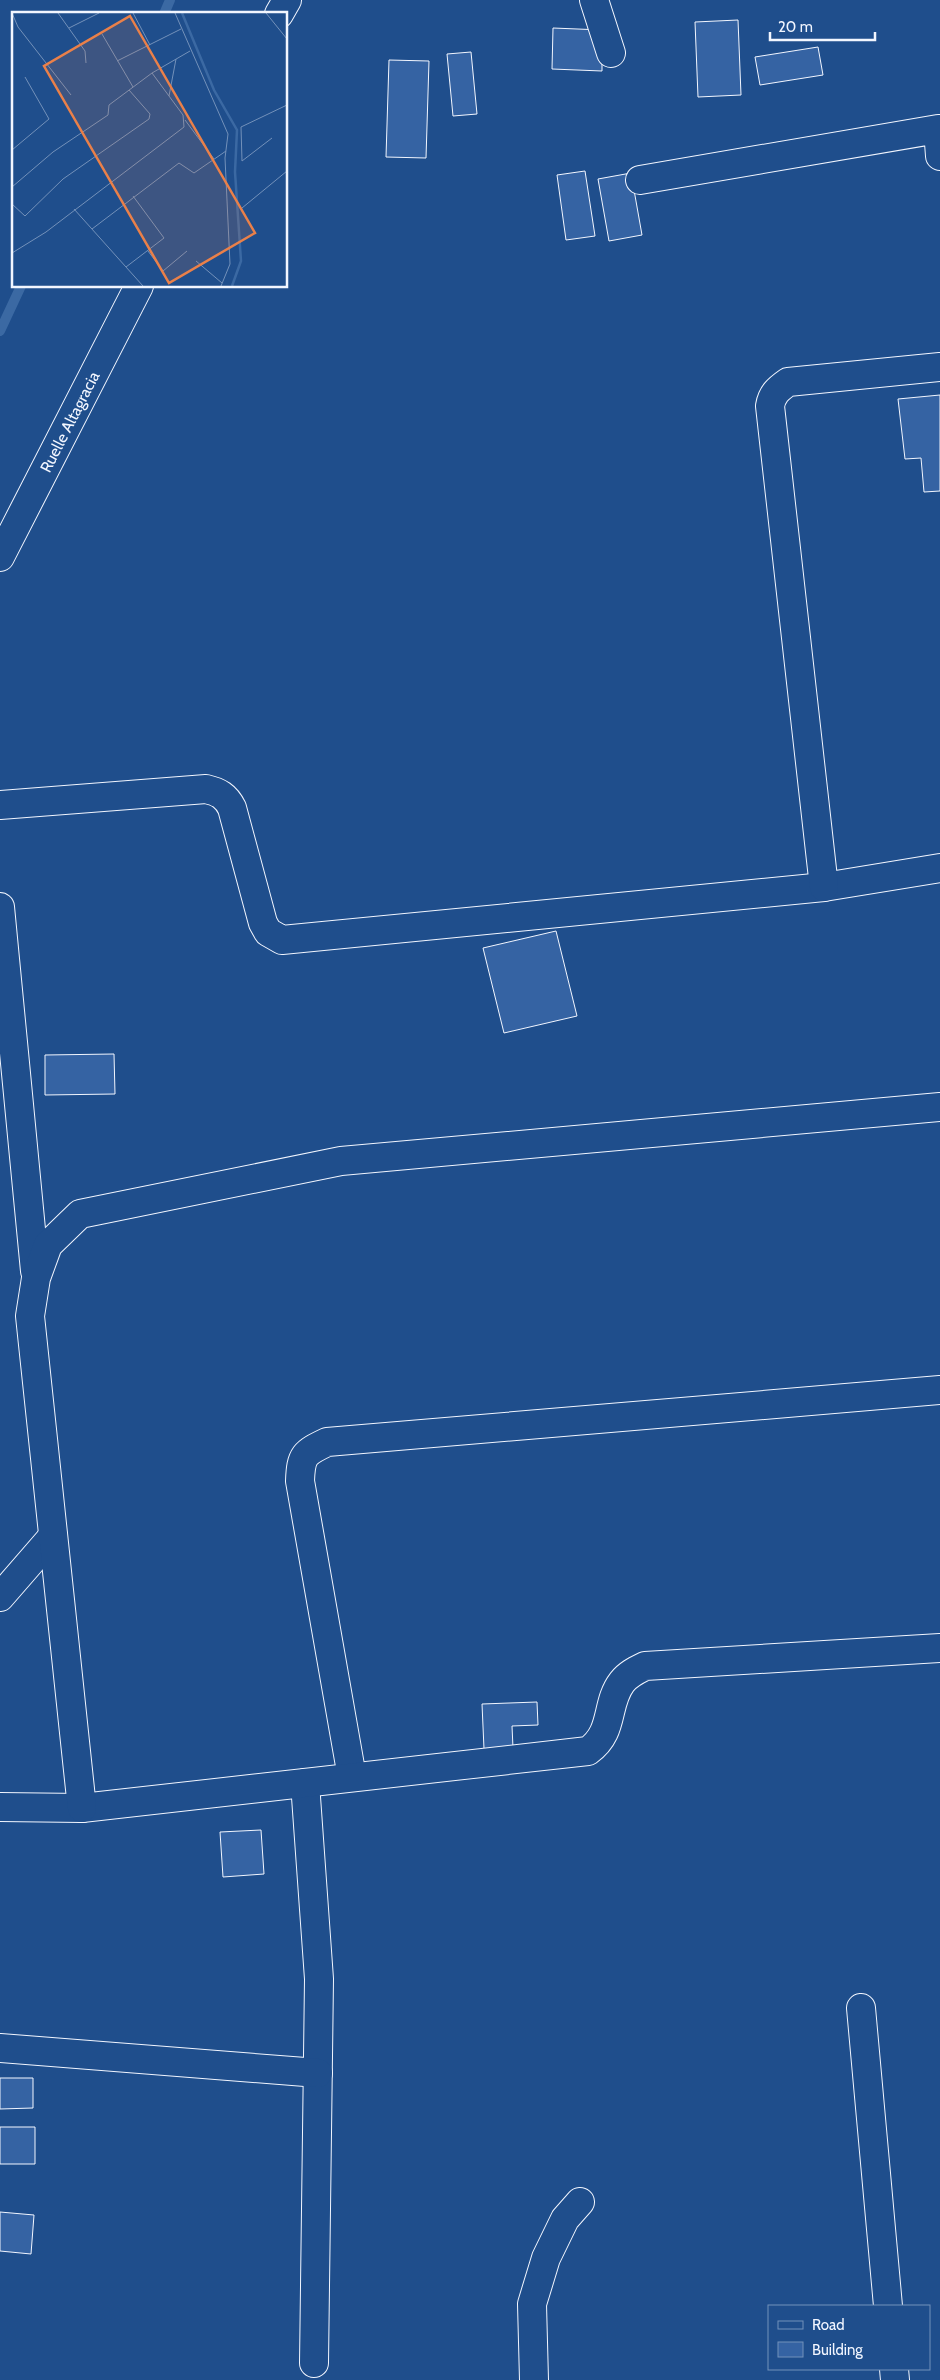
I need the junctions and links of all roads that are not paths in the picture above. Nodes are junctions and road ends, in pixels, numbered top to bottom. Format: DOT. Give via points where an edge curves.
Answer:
graph roads {
  1 [pos="286,0"];
  2 [pos="594,0"];
  3 [pos="281,12"];
  4 [pos="612,53"];
  5 [pos="940,156"];
  6 [pos="640,180"];
  7 [pos="138,288"];
  8 [pos="940,367"];
  9 [pos="0,557"];
  10 [pos="0,804"];
  11 [pos="940,868"];
  12 [pos="824,887"];
  13 [pos="0,907"];
  14 [pos="940,1107"];
  15 [pos="36,1278"];
  16 [pos="940,1390"];
  17 [pos="53,1536"];
  18 [pos="0,1597"];
  19 [pos="940,1648"];
  20 [pos="352,1777"];
  21 [pos="305,1783"];
  22 [pos="0,1807"];
  23 [pos="82,1808"];
  24 [pos="861,2008"];
  25 [pos="0,2048"];
  26 [pos="318,2072"];
  27 [pos="580,2202"];
  28 [pos="888,2305"];
  29 [pos="314,2362"];
  30 [pos="534,2380"];
  1 -- 3 [label="street"];
  2 -- 4 [label="street"];
  5 -- 6 [label="street" via="938,129"];
  7 -- 9 [label="street, Ruelle Altagracia"];
  8 -- 12 [label="street" via="788,382 772,397 770,406"];
  10 -- 12 [label="street" via="206,788 216,791 232,808 263,923 268,932 282,940"];
  11 -- 12 [label="street"];
  13 -- 15 [label="street"];
  14 -- 15 [label="street" via="341,1161 80,1214 48,1245"];
  15 -- 17 [label="street" via="30,1316"];
  16 -- 20 [label="street" via="327,1442 306,1452 300,1481"];
  17 -- 18 [label="street"];
  17 -- 23 [label="street"];
  19 -- 20 [label="street" via="645,1666 622,1682 603,1735 588,1750"];
  20 -- 21 [label="street"];
  21 -- 23 [label="street"];
  21 -- 26 [label="street" via="319,1979"];
  22 -- 23 [label="street"];
  24 -- 28 [label="street"];
  25 -- 26 [label="street"];
  26 -- 29 [label="street"];
  27 -- 30 [label="street" via="565,2219 546,2258 532,2304"];
}
